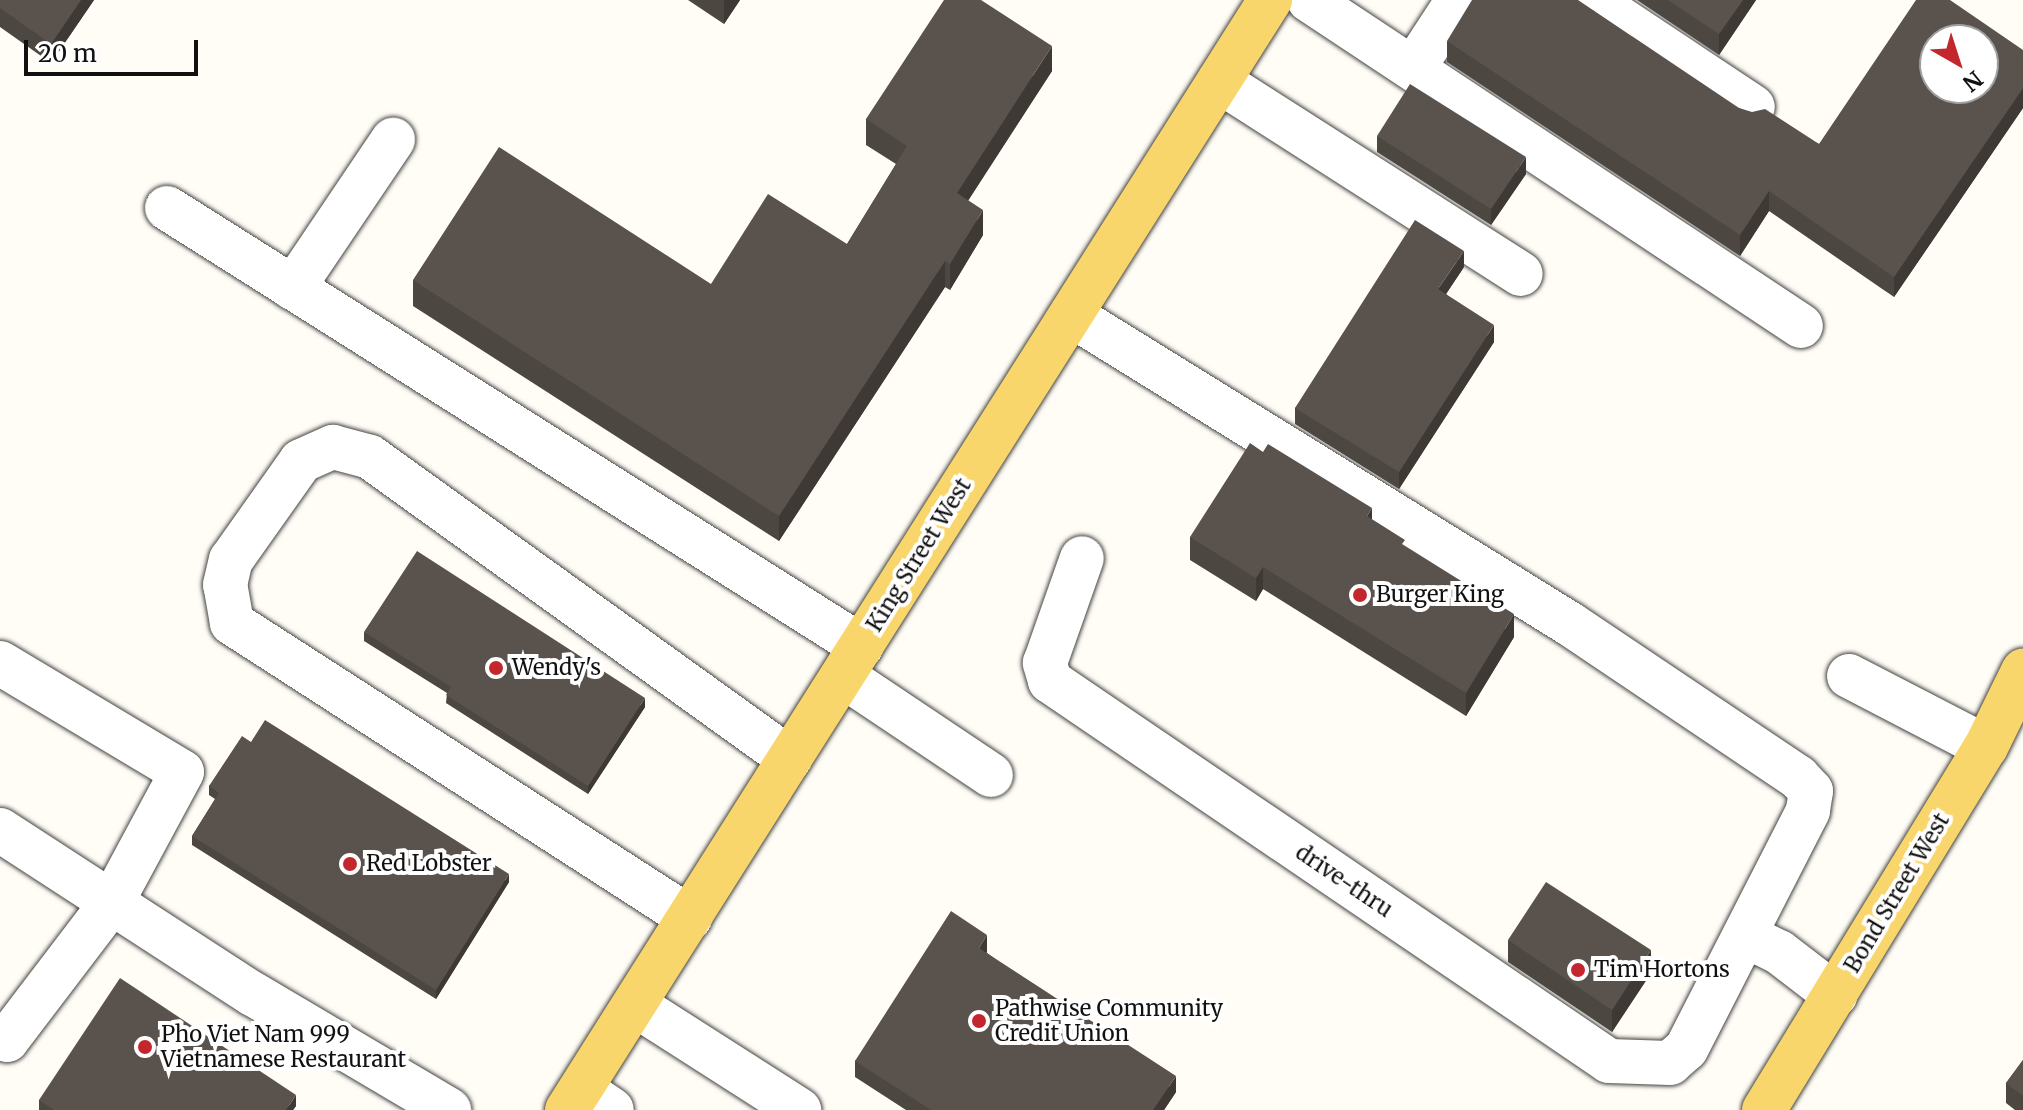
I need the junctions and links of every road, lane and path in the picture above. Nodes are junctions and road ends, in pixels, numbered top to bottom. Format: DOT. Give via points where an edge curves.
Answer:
graph roads {
  1 [pos="1270,0"];
  2 [pos="1309,0"];
  3 [pos="1458,0"];
  4 [pos="1592,0"];
  5 [pos="1414,67"];
  6 [pos="1211,93"];
  7 [pos="1753,107"];
  8 [pos="393,140"];
  9 [pos="167,208"];
  10 [pos="1366,208"];
  11 [pos="1521,274"];
  12 [pos="293,288"];
  13 [pos="1071,315"];
  14 [pos="1801,326"];
  15 [pos="1082,558"];
  16 [pos="852,661"];
  17 [pos="0,663"];
  18 [pos="2023,671"];
  19 [pos="1849,676"];
  20 [pos="1986,747"];
  21 [pos="790,759"];
  22 [pos="991,775"];
  23 [pos="0,830"];
  24 [pos="112,902"];
  25 [pos="690,918"];
  26 [pos="1746,936"];
  27 [pos="1835,995"];
  28 [pos="635,1005"];
  29 [pos="0,1036"];
  30 [pos="587,1103"];
  31 [pos="449,1110"];
  32 [pos="799,1110"];
  33 [pos="1764,1110"];
  1 -- 6 [label="main road, King Street West"];
  2 -- 5 [label="lane"];
  3 -- 5 [label="lane"];
  4 -- 7 [label="lane"];
  5 -- 14 [label="lane"];
  6 -- 10 [label="lane"];
  6 -- 11 [label="lane"];
  6 -- 13 [label="main road, King Street West"];
  8 -- 12 [label="lane"];
  9 -- 12 [label="lane"];
  12 -- 16 [label="lane"];
  13 -- 16 [label="main road, King Street West"];
  13 -- 26 [label="lane, drive-thru" via="1570,624 1798,777 1811,791 1808,811"];
  15 -- 26 [label="lane, drive-thru" via="1045,663 1050,681 1609,1061 1670,1063 1686,1049"];
  16 -- 21 [label="main road, King Street West"];
  16 -- 22 [label="lane"];
  17 -- 24 [label="lane" via="182,772"];
  18 -- 20 [label="main road, Bond Street West"];
  19 -- 20 [label="lane"];
  20 -- 27 [label="main road, Bond Street West"];
  21 -- 25 [label="main road, King Street West"];
  21 -- 25 [label="lane" via="370,457 333,447 301,461 231,560 225,585 232,623"];
  23 -- 24 [label="lane"];
  24 -- 29 [label="lane" via="7,1040"];
  24 -- 31 [label="lane" via="253,994"];
  25 -- 28 [label="main road, King Street West"];
  26 -- 27 [label="lane" via="1779,952"];
  27 -- 33 [label="main road, Bond Street West"];
  28 -- 30 [label="main road, King Street West"];
  28 -- 32 [label="lane"];
}
